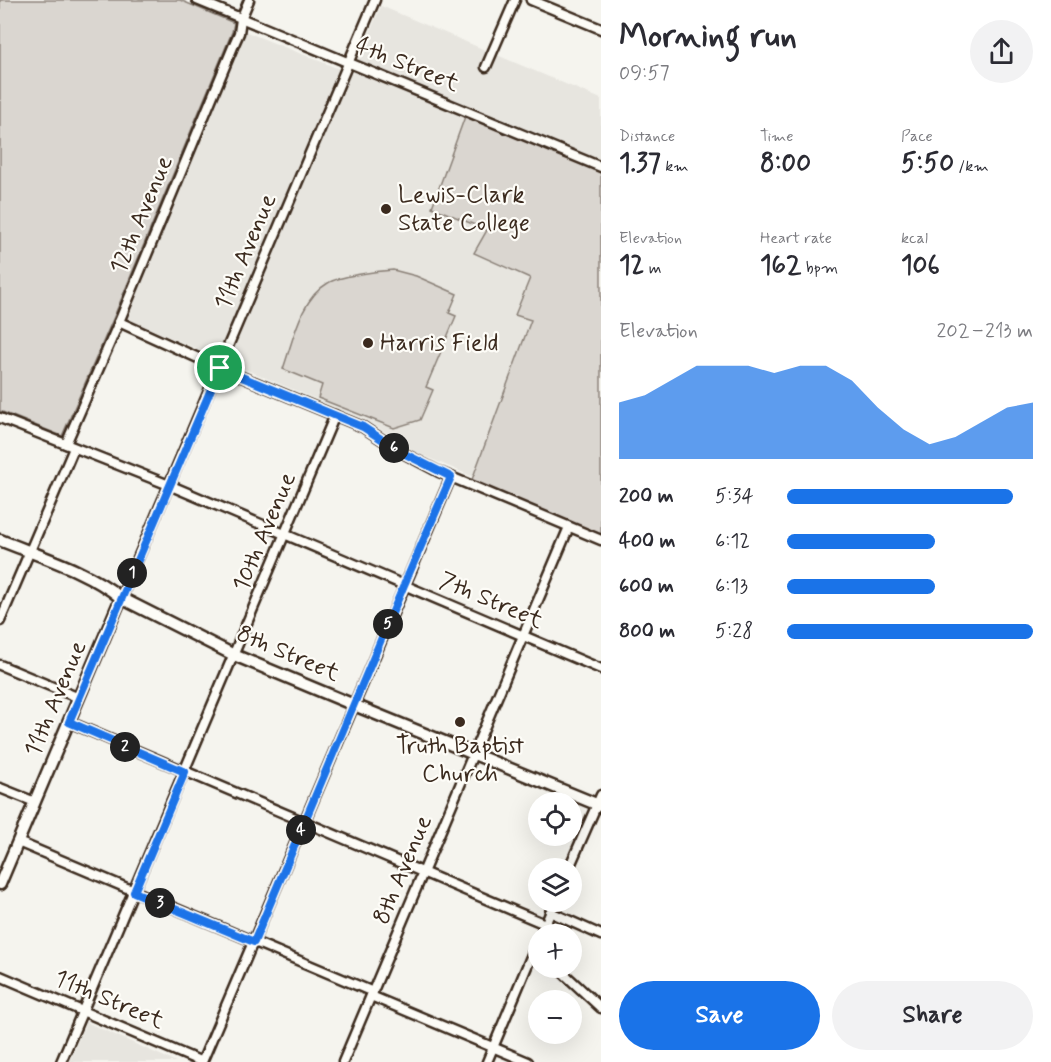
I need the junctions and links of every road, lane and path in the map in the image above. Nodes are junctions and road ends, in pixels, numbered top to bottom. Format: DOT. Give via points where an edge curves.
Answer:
graph roads {
  1 [pos="197,0"];
  2 [pos="249,0"];
  3 [pos="375,0"];
  4 [pos="515,0"];
  5 [pos="531,0"];
  6 [pos="241,19"];
  7 [pos="601,29"];
  8 [pos="349,62"];
  9 [pos="486,67"];
  10 [pos="601,167"];
  11 [pos="119,322"];
  12 [pos="220,368"];
  13 [pos="335,415"];
  14 [pos="0,418"];
  15 [pos="70,446"];
  16 [pos="451,477"];
  17 [pos="169,485"];
  18 [pos="569,527"];
  19 [pos="285,534"];
  20 [pos="0,540"];
  21 [pos="601,540"];
  22 [pos="30,552"];
  23 [pos="404,585"];
  24 [pos="121,598"];
  25 [pos="0,621"];
  26 [pos="523,636"];
  27 [pos="234,655"];
  28 [pos="0,665"];
  29 [pos="601,669"];
  30 [pos="79,698"];
  31 [pos="354,705"];
  32 [pos="69,722"];
  33 [pos="473,754"];
  34 [pos="185,772"];
  35 [pos="0,788"];
  36 [pos="35,802"];
  37 [pos="600,802"];
  38 [pos="304,822"];
  39 [pos="18,842"];
  40 [pos="574,858"];
  41 [pos="424,873"];
  42 [pos="0,884"];
  43 [pos="134,892"];
  44 [pos="550,912"];
  45 [pos="545,924"];
  46 [pos="601,934"];
  47 [pos="254,942"];
  48 [pos="528,968"];
  49 [pos="0,975"];
  50 [pos="569,978"];
  51 [pos="372,994"];
  52 [pos="601,1008"];
  53 [pos="84,1010"];
  54 [pos="493,1047"];
  55 [pos="61,1062"];
  56 [pos="202,1062"];
  57 [pos="343,1062"];
  58 [pos="487,1062"];
  59 [pos="528,1062"];
  1 -- 6 [label="street, 4th Street"];
  2 -- 6 [label="street, 12th Avenue"];
  3 -- 8 [label="street, 11th Avenue"];
  4 -- 9 [label="street"];
  5 -- 7 [label="street"];
  6 -- 8 [label="street, 4th Street"];
  6 -- 11 [label="street, 12th Avenue" via="239,33"];
  8 -- 10 [label="street, 4th Street"];
  8 -- 12 [label="street, 11th Avenue"];
  11 -- 12 [label="street"];
  11 -- 15 [label="street, 12th Avenue"];
  12 -- 13 [label="street"];
  12 -- 17 [label="street, 11th Avenue"];
  13 -- 16 [label="street"];
  13 -- 19 [label="street, 10th Avenue"];
  14 -- 15 [label="street, 7th Street"];
  15 -- 17 [label="street, 7th Street"];
  15 -- 22 [label="street, 12th Avenue"];
  16 -- 18 [label="street"];
  16 -- 23 [label="street"];
  17 -- 19 [label="street, 7th Street"];
  17 -- 24 [label="street, 11th Avenue"];
  18 -- 21 [label="street"];
  18 -- 26 [label="street, 8th Avenue"];
  19 -- 23 [label="street, 7th Street"];
  19 -- 27 [label="street, 10th Avenue"];
  20 -- 22 [label="main road, 8th Street"];
  22 -- 24 [label="main road, 8th Street" via="84,574"];
  22 -- 25 [label="street, 12th Avenue"];
  23 -- 26 [label="street, 7th Street"];
  23 -- 31 [label="street"];
  24 -- 27 [label="main road, 8th Street"];
  24 -- 30 [label="main road, 11th Avenue"];
  26 -- 29 [label="street, 7th Street"];
  26 -- 33 [label="street, 8th Avenue"];
  27 -- 31 [label="main road, 8th Street"];
  27 -- 34 [label="street, 10th Avenue"];
  28 -- 30 [label="street"];
  30 -- 32 [label="main road, 11th Avenue"];
  31 -- 33 [label="main road, 8th Street"];
  31 -- 38 [label="street"];
  32 -- 34 [label="street"];
  32 -- 36 [label="main road, 11th Avenue"];
  33 -- 37 [label="main road, 8th Street"];
  33 -- 41 [label="street, 8th Avenue"];
  34 -- 38 [label="street"];
  34 -- 43 [label="street, 10th Avenue"];
  35 -- 36 [label="street"];
  36 -- 39 [label="main road, 11th Avenue"];
  37 -- 40 [label="street"];
  38 -- 41 [label="street"];
  38 -- 47 [label="street"];
  39 -- 42 [label="main road, 11th Avenue"];
  39 -- 43 [label="street"];
  41 -- 45 [label="street"];
  41 -- 51 [label="street, 8th Avenue"];
  43 -- 47 [label="street"];
  43 -- 53 [label="street, 10th Avenue"];
  44 -- 45 [label="street"];
  44 -- 46 [label="street"];
  47 -- 51 [label="street"];
  47 -- 56 [label="street"];
  48 -- 54 [label="street"];
  49 -- 53 [label="street, 11th Street"];
  50 -- 52 [label="street"];
  51 -- 54 [label="street"];
  51 -- 57 [label="street, 8th Avenue"];
  53 -- 55 [label="street, 10th Avenue"];
  53 -- 56 [label="street, 11th Street"];
  54 -- 58 [label="street"];
  54 -- 59 [label="street"];
}
